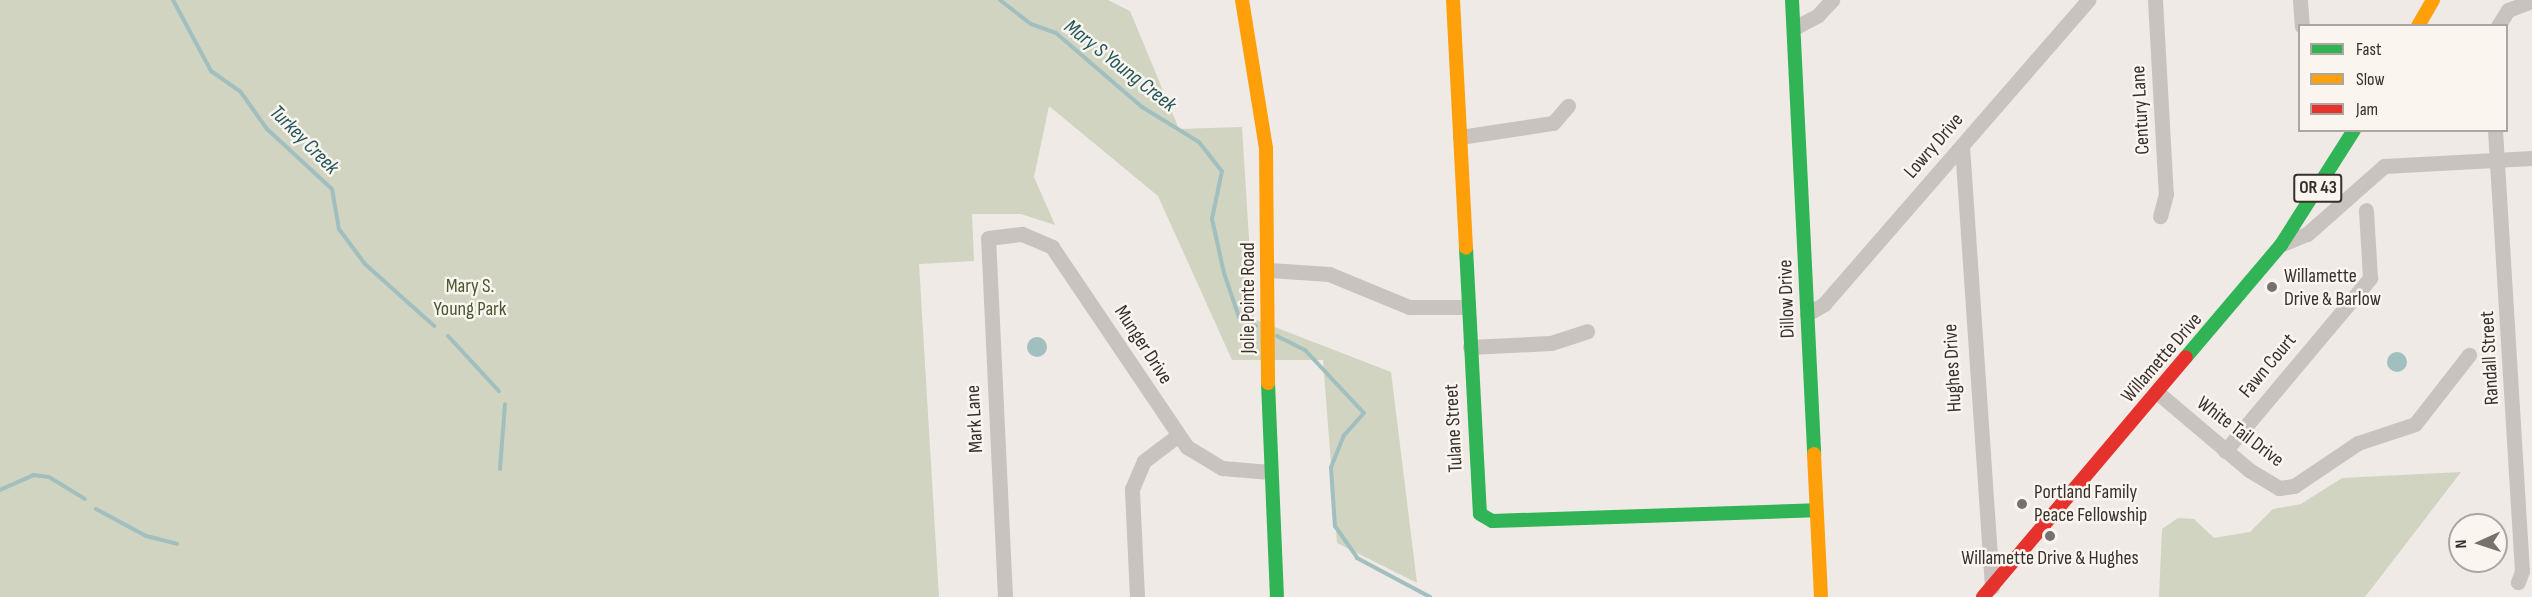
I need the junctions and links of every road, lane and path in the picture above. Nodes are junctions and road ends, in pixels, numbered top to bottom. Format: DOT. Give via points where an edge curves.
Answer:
graph roads {
  1 [pos="1242,0"];
  2 [pos="1453,0"];
  3 [pos="1792,0"];
  4 [pos="1832,0"];
  5 [pos="2088,0"];
  6 [pos="2155,0"];
  7 [pos="2300,0"];
  8 [pos="2433,0"];
  9 [pos="2532,1"];
  10 [pos="2302,24"];
  11 [pos="2419,24"];
  12 [pos="2499,24"];
  13 [pos="1794,28"];
  14 [pos="1568,106"];
  15 [pos="2353,132"];
  16 [pos="2495,132"];
  17 [pos="1460,137"];
  18 [pos="1962,146"];
  19 [pos="2532,158"];
  20 [pos="2498,159"];
  21 [pos="2366,210"];
  22 [pos="2160,216"];
  23 [pos="988,238"];
  24 [pos="2281,245"];
  25 [pos="1269,270"];
  26 [pos="1468,307"];
  27 [pos="1807,314"];
  28 [pos="1587,331"];
  29 [pos="1470,347"];
  30 [pos="2469,355"];
  31 [pos="2158,393"];
  32 [pos="1177,436"];
  33 [pos="2224,451"];
  34 [pos="1270,472"];
  35 [pos="1816,510"];
  36 [pos="2518,582"];
  37 [pos="1987,592"];
  38 [pos="1005,597"];
  39 [pos="1137,597"];
  40 [pos="1277,597"];
  41 [pos="1821,597"];
  1 -- 25 [label="street, Jolie Pointe Road" via="1266,147"];
  2 -- 17 [label="street, Tulane Street"];
  3 -- 13 [label="street, Dillow Drive"];
  4 -- 13 [label="street" via="1818,15"];
  5 -- 18 [label="street, Lowry Drive"];
  6 -- 22 [label="street, Century Lane" via="2166,195"];
  7 -- 10 [label="street"];
  8 -- 11 [label="street"];
  9 -- 12 [label="street" via="2508,10"];
  13 -- 27 [label="street, Dillow Drive"];
  14 -- 17 [label="street" via="1553,123"];
  15 -- 24 [label="street, Willamette Drive / OR 43"];
  16 -- 20 [label="street, Randall Street"];
  17 -- 26 [label="street, Tulane Street"];
  18 -- 27 [label="street, Lowry Drive" via="1824,304"];
  18 -- 37 [label="street, Hughes Drive" via="1988,550"];
  19 -- 20 [label="street"];
  20 -- 24 [label="street" via="2384,166 2307,234"];
  20 -- 36 [label="street, Randall Street" via="2522,571"];
  21 -- 33 [label="street, Fawn Court" via="2370,278"];
  23 -- 32 [label="street, Munger Drive" via="1022,234 1053,248"];
  23 -- 38 [label="street, Mark Lane"];
  24 -- 31 [label="street, Willamette Drive / OR 43"];
  25 -- 26 [label="street" via="1329,274 1409,307"];
  25 -- 34 [label="street, Jolie Pointe Road"];
  26 -- 29 [label="street, Tulane Street"];
  27 -- 35 [label="street, Dillow Drive"];
  28 -- 29 [label="street" via="1551,343"];
  29 -- 35 [label="street, Tulane Street" via="1477,507 1485,519"];
  30 -- 33 [label="street, White Tail Drive" via="2415,424 2358,443 2294,486 2265,481"];
  31 -- 33 [label="street, White Tail Drive"];
  31 -- 37 [label="street, Willamette Drive / OR 43"];
  32 -- 34 [label="street, Munger Drive" via="1211,464"];
  32 -- 39 [label="street" via="1144,461 1132,489"];
  34 -- 40 [label="street, Jolie Pointe Road"];
  35 -- 41 [label="street, Dillow Drive"];
}
